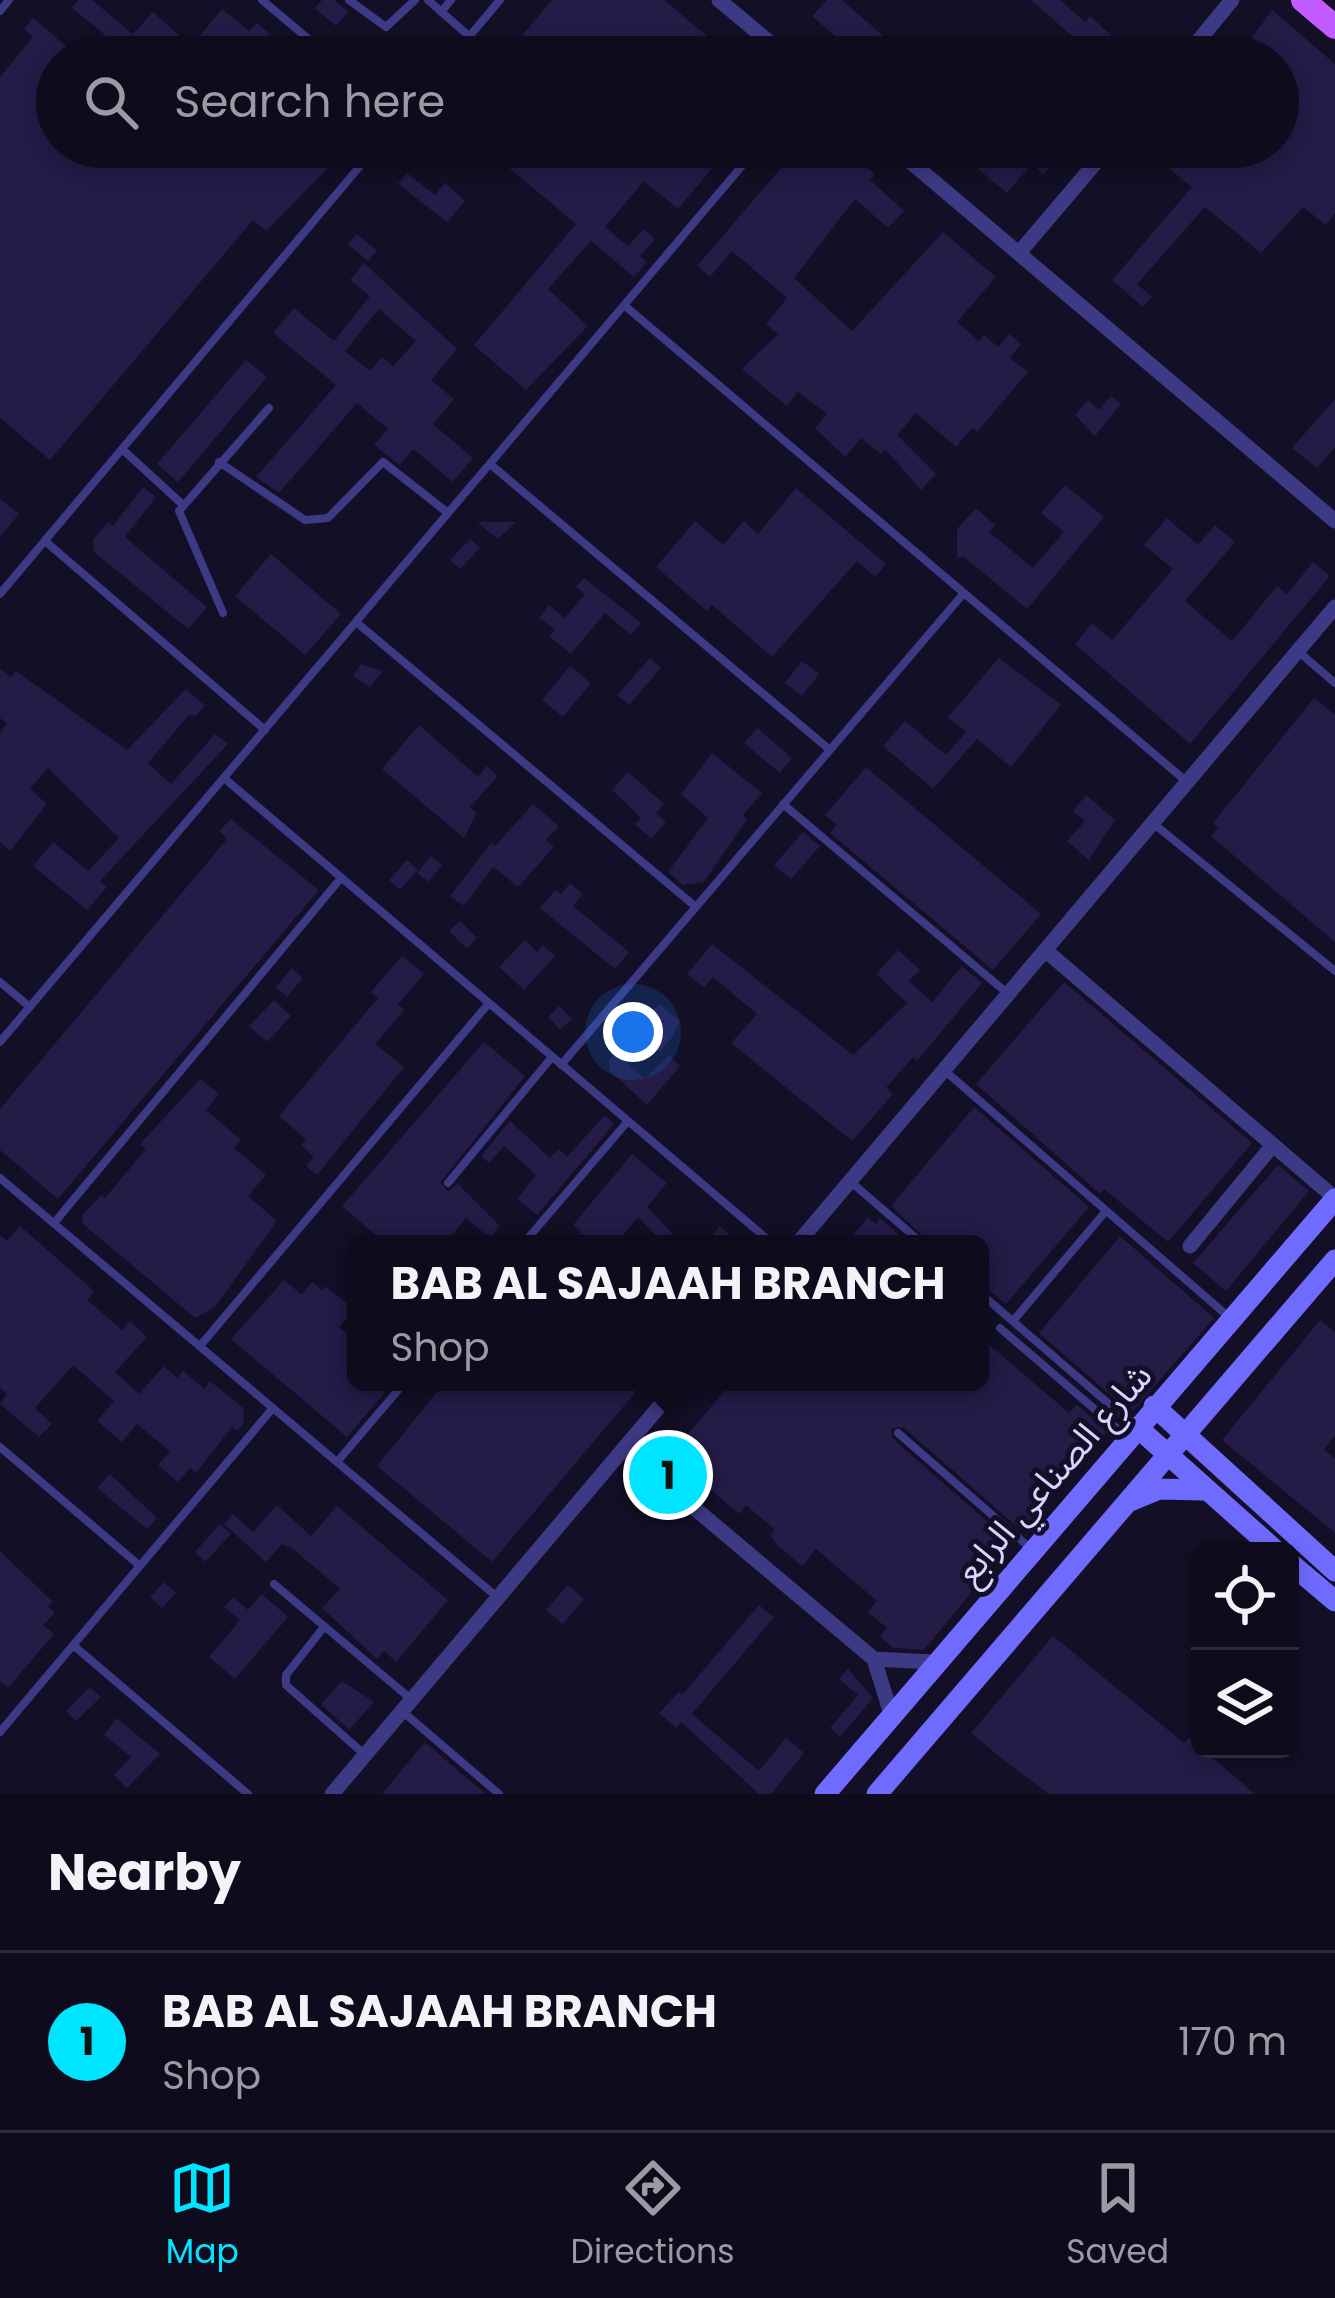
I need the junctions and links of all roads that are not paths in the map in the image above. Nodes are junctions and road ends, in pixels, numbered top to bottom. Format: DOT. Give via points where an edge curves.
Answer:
graph roads {
  1 [pos="9,0"];
  2 [pos="262,0"];
  3 [pos="349,0"];
  4 [pos="415,0"];
  5 [pos="428,0"];
  6 [pos="451,0"];
  7 [pos="500,0"];
  8 [pos="719,0"];
  9 [pos="1303,0"];
  10 [pos="1234,1"];
  11 [pos="0,11"];
  12 [pos="441,12"];
  13 [pos="1335,27"];
  14 [pos="305,36"];
  15 [pos="469,36"];
  16 [pos="471,36"];
  17 [pos="762,36"];
  18 [pos="1203,36"];
  19 [pos="358,168"];
  20 [pos="740,168"];
  21 [pos="918,168"];
  22 [pos="1091,168"];
  23 [pos="1018,254"];
  24 [pos="625,304"];
  25 [pos="269,408"];
  26 [pos="122,449"];
  27 [pos="219,462"];
  28 [pos="490,464"];
  29 [pos="182,504"];
  30 [pos="448,513"];
  31 [pos="1335,521"];
  32 [pos="45,541"];
  33 [pos="0,593"];
  34 [pos="964,593"];
  35 [pos="1335,608"];
  36 [pos="223,613"];
  37 [pos="356,622"];
  38 [pos="1298,652"];
  39 [pos="1335,683"];
  40 [pos="265,730"];
  41 [pos="830,750"];
  42 [pos="224,778"];
  43 [pos="1187,782"];
  44 [pos="783,804"];
  45 [pos="1153,823"];
  46 [pos="341,878"];
  47 [pos="696,907"];
  48 [pos="1045,950"];
  49 [pos="1335,971"];
  50 [pos="0,982"];
  51 [pos="1008,994"];
  52 [pos="489,1004"];
  53 [pos="30,1006"];
  54 [pos="0,1042"];
  55 [pos="553,1057"];
  56 [pos="561,1064"];
  57 [pos="944,1070"];
  58 [pos="628,1121"];
  59 [pos="1273,1145"];
  60 [pos="0,1178"];
  61 [pos="850,1181"];
  62 [pos="448,1184"];
  63 [pos="1335,1198"];
  64 [pos="1106,1211"];
  65 [pos="54,1223"];
  66 [pos="531,1235"];
  67 [pos="762,1235"];
  68 [pos="805,1235"];
  69 [pos="913,1235"];
  70 [pos="1190,1246"];
  71 [pos="1335,1260"];
  72 [pos="989,1301"];
  73 [pos="1231,1319"];
  74 [pos="1013,1321"];
  75 [pos="1000,1328"];
  76 [pos="200,1346"];
  77 [pos="397,1391"];
  78 [pos="672,1391"];
  79 [pos="1109,1404"];
  80 [pos="1154,1406"];
  81 [pos="273,1408"];
  82 [pos="1132,1432"];
  83 [pos="898,1433"];
  84 [pos="1183,1435"];
  85 [pos="0,1447"];
  86 [pos="624,1449"];
  87 [pos="1166,1455"];
  88 [pos="337,1462"];
  89 [pos="1202,1490"];
  90 [pos="1120,1508"];
  91 [pos="1265,1542"];
  92 [pos="1031,1549"];
  93 [pos="140,1566"];
  94 [pos="1299,1570"];
  95 [pos="1335,1570"];
  96 [pos="274,1584"];
  97 [pos="498,1598"];
  98 [pos="1335,1600"];
  99 [pos="324,1627"];
  100 [pos="74,1645"];
  101 [pos="874,1659"];
  102 [pos="933,1662"];
  103 [pos="406,1705"];
  104 [pos="891,1714"];
  105 [pos="4,1719"];
  106 [pos="0,1732"];
  107 [pos="365,1755"];
  108 [pos="248,1794"];
  109 [pos="332,1794"];
  110 [pos="499,1794"];
  111 [pos="825,1794"];
  112 [pos="877,1794"];
  1 -- 11 [label="lane"];
  2 -- 14 [label="lane"];
  3 -- 4 [label="lane" via="386,27"];
  5 -- 12 [label="lane"];
  6 -- 12 [label="lane"];
  7 -- 16 [label="lane"];
  8 -- 17 [label="street"];
  9 -- 13 [label="main road"];
  10 -- 18 [label="street"];
  12 -- 15 [label="lane"];
  19 -- 26 [label="lane"];
  20 -- 24 [label="lane"];
  21 -- 23 [label="street"];
  22 -- 23 [label="street"];
  23 -- 31 [label="street"];
  24 -- 28 [label="lane"];
  24 -- 34 [label="lane"];
  25 -- 27 [label="lane"];
  26 -- 29 [label="lane"];
  26 -- 32 [label="lane"];
  27 -- 29 [label="lane"];
  27 -- 30 [label="lane" via="305,520 328,518 383,462"];
  28 -- 30 [label="lane"];
  28 -- 41 [label="lane"];
  29 -- 36 [label="lane" via="179,518"];
  30 -- 37 [label="lane"];
  32 -- 33 [label="lane"];
  32 -- 40 [label="lane"];
  34 -- 41 [label="lane"];
  34 -- 43 [label="lane"];
  35 -- 38 [label="street"];
  37 -- 40 [label="lane"];
  37 -- 47 [label="lane"];
  38 -- 39 [label="lane"];
  38 -- 43 [label="street"];
  40 -- 42 [label="lane"];
  41 -- 44 [label="lane"];
  42 -- 46 [label="lane"];
  42 -- 53 [label="lane"];
  43 -- 45 [label="street"];
  44 -- 47 [label="lane"];
  44 -- 51 [label="lane"];
  45 -- 48 [label="street"];
  45 -- 49 [label="lane"];
  46 -- 52 [label="lane"];
  46 -- 65 [label="lane"];
  47 -- 56 [label="lane"];
  48 -- 51 [label="street"];
  48 -- 59 [label="street"];
  50 -- 53 [label="lane"];
  51 -- 57 [label="street"];
  52 -- 55 [label="lane"];
  52 -- 76 [label="lane"];
  53 -- 54 [label="lane"];
  55 -- 56 [label="lane"];
  55 -- 62 [label="lane"];
  56 -- 58 [label="lane"];
  57 -- 61 [label="street"];
  57 -- 64 [label="lane"];
  58 -- 66 [label="lane"];
  58 -- 67 [label="lane"];
  59 -- 63 [label="street"];
  59 -- 70 [label="street"];
  60 -- 65 [label="lane"];
  61 -- 68 [label="street"];
  61 -- 69 [label="lane"];
  63 -- 73 [label="main road, شارع الصناعي الرابع"];
  64 -- 73 [label="lane"];
  64 -- 74 [label="lane"];
  65 -- 76 [label="lane"];
  71 -- 84 [label="main road, شارع الصناعي الرابع"];
  72 -- 74 [label="lane"];
  73 -- 80 [label="main road, شارع الصناعي الرابع"];
  74 -- 79 [label="lane"];
  75 -- 82 [label="lane"];
  76 -- 81 [label="lane"];
  77 -- 88 [label="lane"];
  78 -- 86 [label="street"];
  80 -- 82 [label="main road, شارع الصناعي الرابع"];
  80 -- 84 [label="main road"];
  81 -- 88 [label="lane"];
  81 -- 93 [label="lane"];
  82 -- 87 [label="main road"];
  82 -- 92 [label="main road, شارع الصناعي الرابع"];
  83 -- 92 [label="lane"];
  84 -- 87 [label="main road, شارع الصناعي الرابع"];
  84 -- 95 [label="main road"];
  85 -- 93 [label="lane"];
  86 -- 97 [label="street"];
  86 -- 101 [label="street"];
  87 -- 89 [label="main road"];
  87 -- 90 [label="main road, شارع الصناعي الرابع"];
  88 -- 97 [label="lane"];
  89 -- 90 [label="main road" via="1159,1490"];
  89 -- 91 [label="main road"];
  90 -- 112 [label="main road, شارع الصناعي الرابع"];
  92 -- 102 [label="main road, شارع الصناعي الرابع"];
  93 -- 100 [label="lane"];
  94 -- 98 [label="main road"];
  96 -- 99 [label="lane"];
  97 -- 103 [label="street"];
  99 -- 103 [label="lane"];
  99 -- 107 [label="lane" via="286,1685"];
  100 -- 105 [label="lane"];
  100 -- 108 [label="lane"];
  101 -- 102 [label="street"];
  101 -- 104 [label="street"];
  102 -- 104 [label="main road, شارع الصناعي الرابع"];
  103 -- 107 [label="street"];
  103 -- 110 [label="lane"];
  104 -- 111 [label="main road, شارع الصناعي الرابع"];
  105 -- 106 [label="lane"];
  107 -- 109 [label="street"];
}
